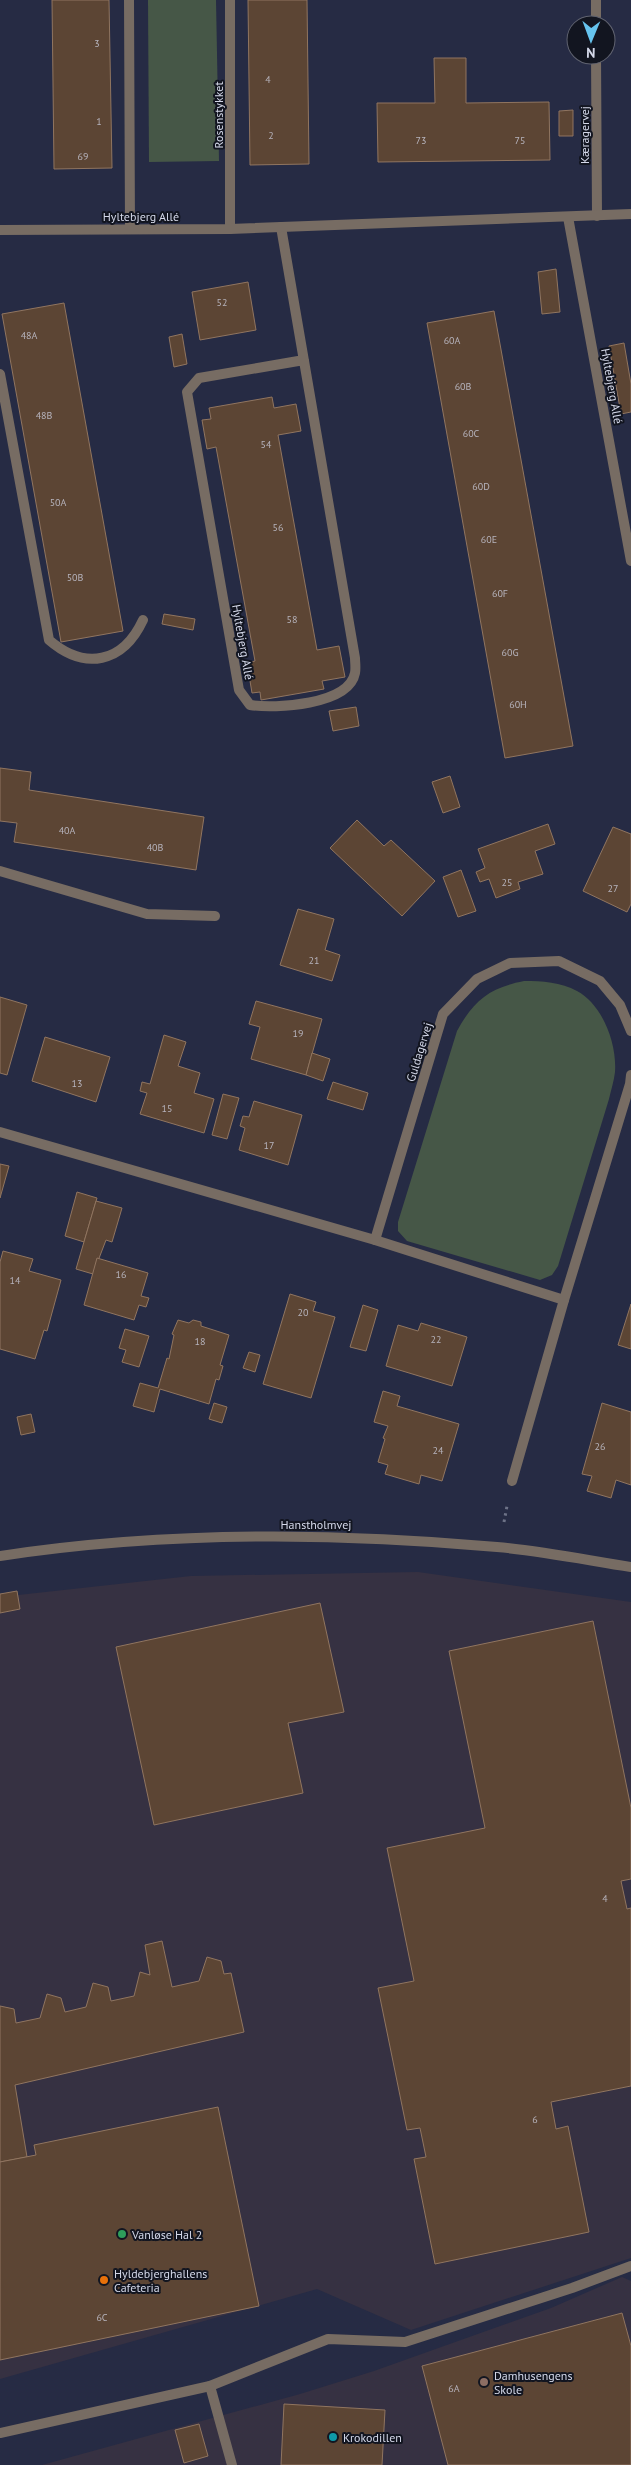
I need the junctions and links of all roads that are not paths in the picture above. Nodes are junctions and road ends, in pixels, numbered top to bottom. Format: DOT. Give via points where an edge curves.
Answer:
graph roads {
  1 [pos="129,0"];
  2 [pos="230,0"];
  3 [pos="596,0"];
  4 [pos="596,15"];
  5 [pos="596,65"];
  6 [pos="631,214"];
  7 [pos="568,216"];
  8 [pos="597,216"];
  9 [pos="281,227"];
  10 [pos="130,228"];
  11 [pos="230,229"];
  12 [pos="0,230"];
  13 [pos="304,360"];
  14 [pos="0,374"];
  15 [pos="631,561"];
  16 [pos="143,620"];
  17 [pos="0,871"];
  18 [pos="215,916"];
  19 [pos="631,1031"];
  20 [pos="631,1075"];
  21 [pos="631,1084"];
  22 [pos="0,1132"];
  23 [pos="375,1240"];
  24 [pos="564,1300"];
  25 [pos="512,1481"];
  26 [pos="0,1556"];
  27 [pos="631,1567"];
  28 [pos="631,2266"];
  29 [pos="210,2386"];
  30 [pos="0,2433"];
  31 [pos="232,2465"];
  1 -- 10 [label="street"];
  2 -- 11 [label="street, Rosenstykket"];
  3 -- 4 [label="street"];
  5 -- 8 [label="street, Kæragervej"];
  6 -- 8 [label="street, Hyltebjerg Allé"];
  7 -- 8 [label="street, Hyltebjerg Allé"];
  7 -- 9 [label="street, Hyltebjerg Allé"];
  7 -- 15 [label="street, Hyltebjerg Allé"];
  9 -- 11 [label="street, Hyltebjerg Allé"];
  9 -- 13 [label="street, Hyltebjerg Allé"];
  10 -- 11 [label="street, Hyltebjerg Allé"];
  10 -- 12 [label="street, Hyltebjerg Allé"];
  13 -- 13 [label="street, Hyltebjerg Allé" via="356,675 346,689 328,699 269,708 250,706 239,690 187,392 199,378"];
  14 -- 16 [label="street" via="49,640 61,650 93,660 124,648 136,636"];
  17 -- 18 [label="street" via="147,914"];
  19 -- 23 [label="street, Guldagervej" via="620,1005 600,981 559,961 510,963 477,979 443,1014"];
  20 -- 21 [label="street"];
  21 -- 24 [label="street"];
  22 -- 23 [label="street"];
  23 -- 24 [label="street"];
  24 -- 25 [label="street"];
  26 -- 27 [label="street, Hanstholmvej" via="180,1537 344,1536 499,1547"];
  28 -- 29 [label="street" via="405,2342 328,2339"];
  29 -- 30 [label="street"];
  29 -- 31 [label="street"];
}
